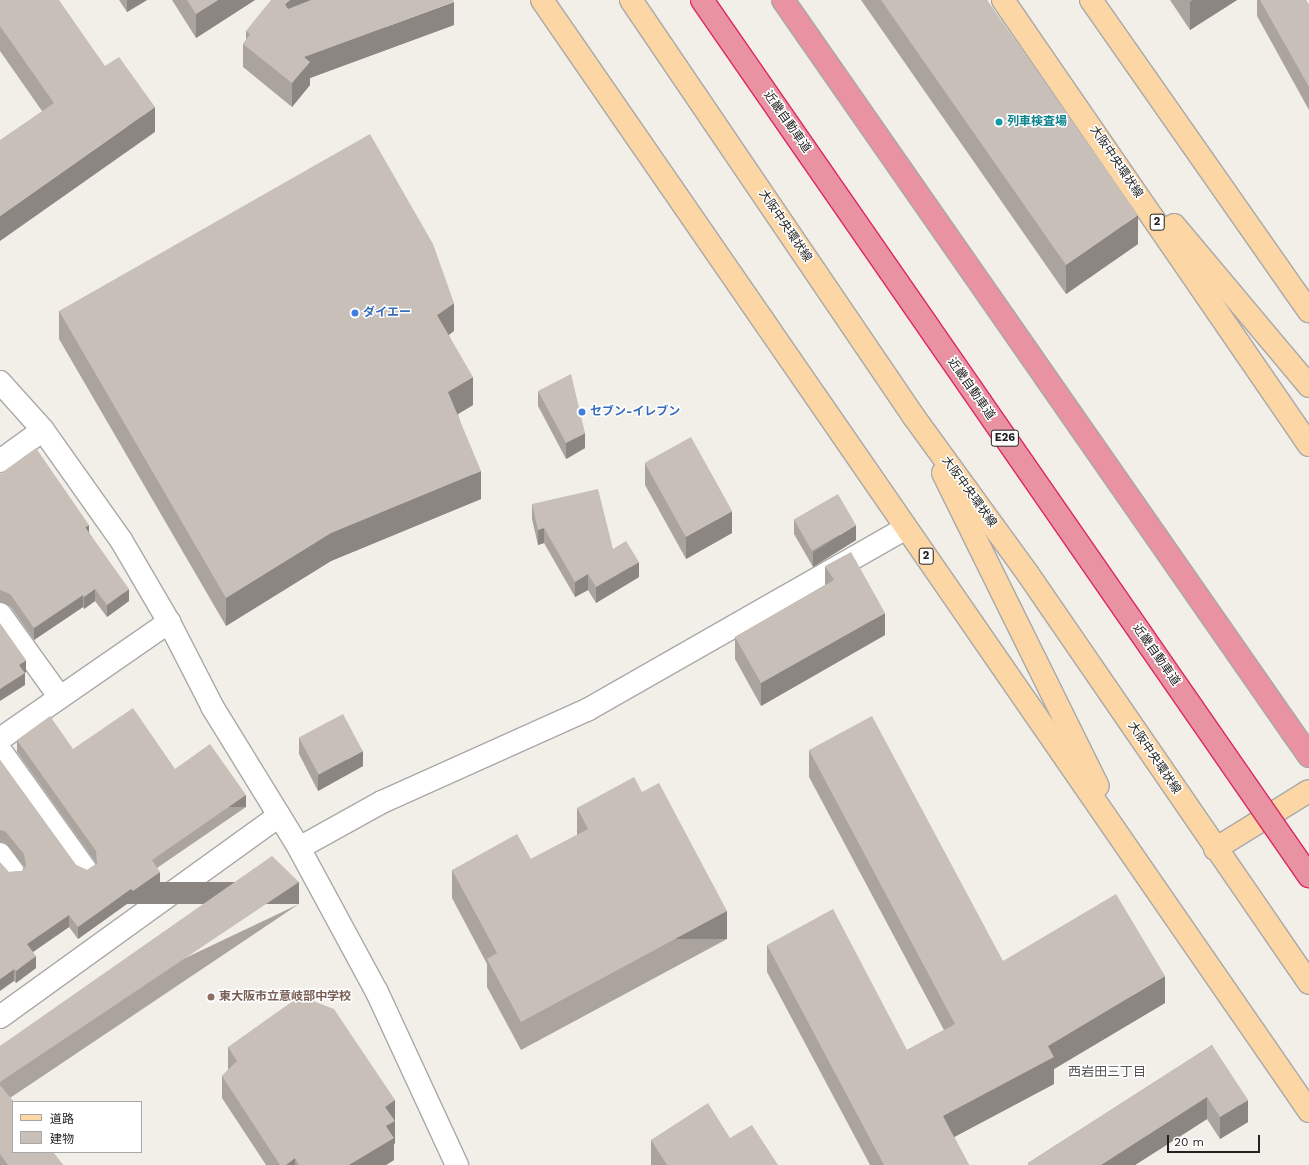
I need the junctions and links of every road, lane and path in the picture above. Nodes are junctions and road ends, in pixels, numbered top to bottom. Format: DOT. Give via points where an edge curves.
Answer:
graph roads {
  1 [pos="542,0"];
  2 [pos="631,0"];
  3 [pos="702,0"];
  4 [pos="783,0"];
  5 [pos="1003,0"];
  6 [pos="1091,0"];
  7 [pos="1095,131"];
  8 [pos="1309,310"];
  9 [pos="0,382"];
  10 [pos="1309,386"];
  11 [pos="914,416"];
  12 [pos="43,430"];
  13 [pos="1309,445"];
  14 [pos="0,461"];
  15 [pos="906,528"];
  16 [pos="0,614"];
  17 [pos="169,622"];
  18 [pos="59,696"];
  19 [pos="0,739"];
  20 [pos="0,750"];
  21 [pos="1309,756"];
  22 [pos="1309,792"];
  23 [pos="279,816"];
  24 [pos="299,848"];
  25 [pos="1215,849"];
  26 [pos="0,854"];
  27 [pos="1134,857"];
  28 [pos="86,870"];
  29 [pos="14,873"];
  30 [pos="1309,876"];
  31 [pos="1309,983"];
  32 [pos="2,1012"];
  33 [pos="1309,1112"];
  34 [pos="457,1165"];
  1 -- 15 [label="main road, 2"];
  2 -- 11 [label="main road, 大阪中央環状線"];
  3 -- 30 [label="highway, 近畿自動車道 / E26, bridge"];
  4 -- 21 [label="highway"];
  5 -- 7 [label="main road, 大阪中央環状線 / 2"];
  6 -- 8 [label="main road"];
  7 -- 10 [label="main road"];
  7 -- 13 [label="main road, 大阪中央環状線 / 2"];
  9 -- 12 [label="street"];
  11 -- 25 [label="main road, 大阪中央環状線" via="1028,574"];
  11 -- 27 [label="main road"];
  12 -- 14 [label="street"];
  12 -- 17 [label="street" via="121,540"];
  15 -- 24 [label="street" via="587,710 382,802"];
  15 -- 27 [label="main road, 2"];
  16 -- 18 [label="street"];
  17 -- 18 [label="street"];
  17 -- 23 [label="street" via="213,708"];
  18 -- 19 [label="street"];
  20 -- 28 [label="street"];
  22 -- 25 [label="main road"];
  23 -- 24 [label="street"];
  23 -- 32 [label="street"];
  24 -- 34 [label="street" via="377,992"];
  25 -- 31 [label="main road, 大阪中央環状線"];
  26 -- 29 [label="street"];
  27 -- 33 [label="main road, 2"];
}
